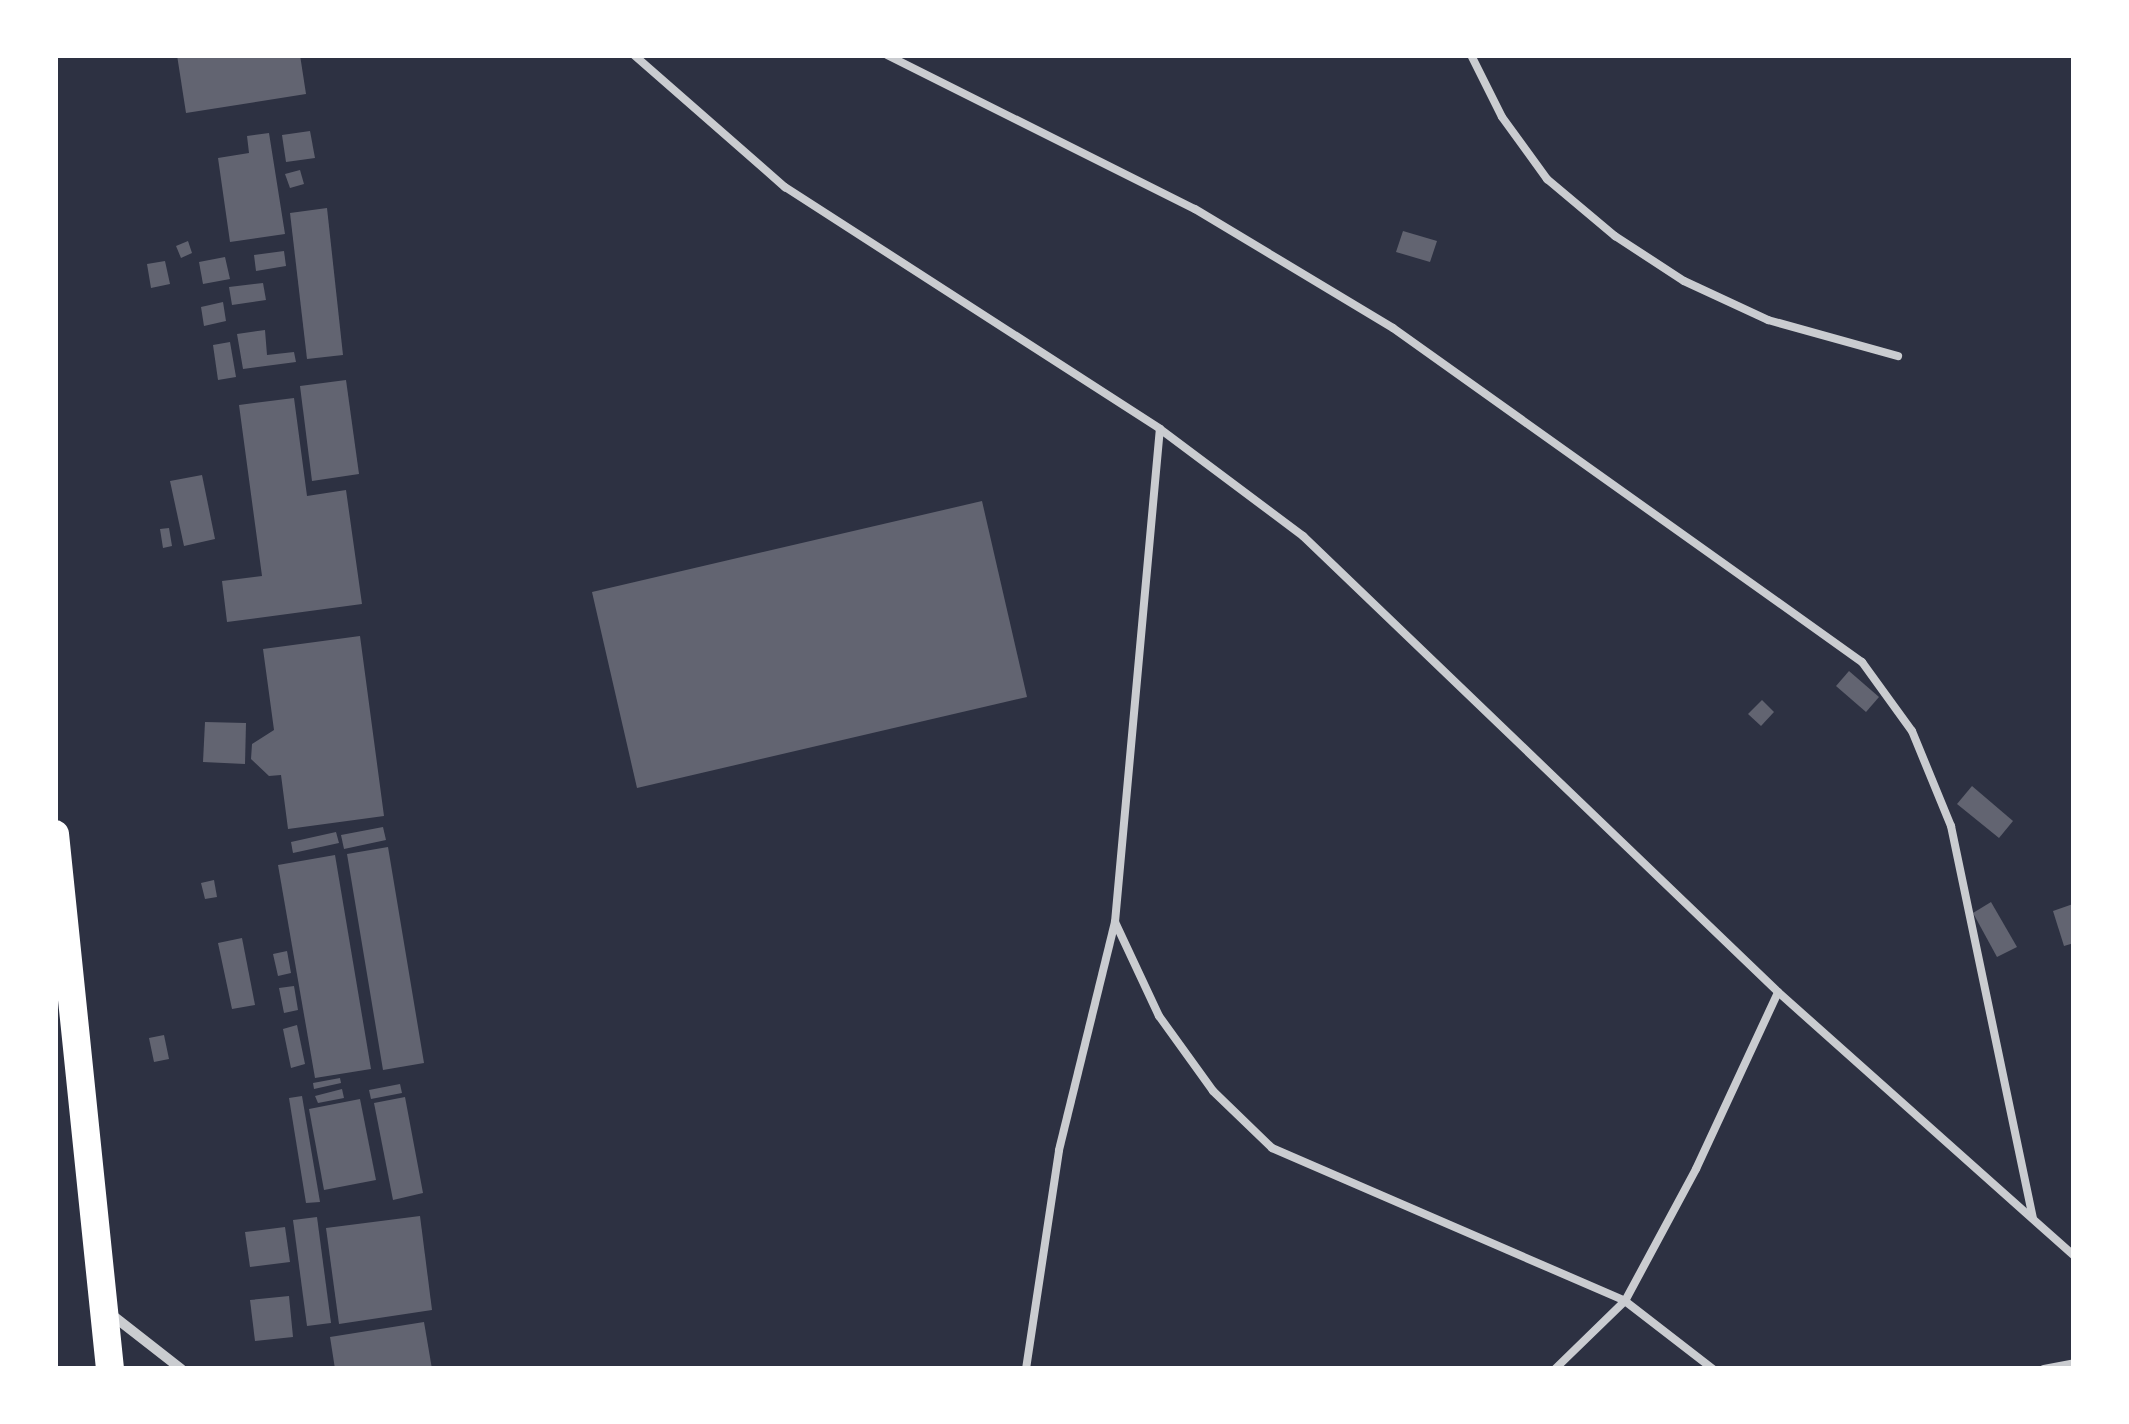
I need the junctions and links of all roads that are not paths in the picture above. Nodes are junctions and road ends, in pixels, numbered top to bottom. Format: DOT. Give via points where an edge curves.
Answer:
graph roads {
  1 [pos="634,55"];
  2 [pos="887,55"];
  3 [pos="1470,55"];
  4 [pos="1898,356"];
  5 [pos="1160,429"];
  6 [pos="55,834"];
  7 [pos="1114,922"];
  8 [pos="1778,992"];
  9 [pos="2033,1217"];
  10 [pos="2074,1256"];
  11 [pos="1625,1300"];
  12 [pos="103,1308"];
  13 [pos="2074,1364"];
  14 [pos="110,1369"];
  15 [pos="181,1369"];
  16 [pos="1026,1369"];
  17 [pos="1556,1369"];
  18 [pos="1713,1369"];
  19 [pos="2044,1369"];
  1 -- 5 [label="lane" via="785,187"];
  2 -- 9 [label="lane" via="1195,209 1392,328 1862,662 1912,731 1951,826"];
  3 -- 4 [label="lane" via="1502,117 1547,179 1615,236 1684,281 1768,320"];
  5 -- 7 [label="lane"];
  5 -- 8 [label="lane" via="1303,536"];
  6 -- 12 [label="highway"];
  7 -- 11 [label="lane" via="1159,1016 1213,1092 1272,1148"];
  7 -- 16 [label="lane" via="1059,1150"];
  8 -- 9 [label="lane"];
  8 -- 11 [label="lane"];
  9 -- 10 [label="lane"];
  11 -- 17 [label="lane"];
  11 -- 18 [label="lane"];
  12 -- 14 [label="highway"];
  12 -- 15 [label="street"];
  13 -- 19 [label="lane"];
}
